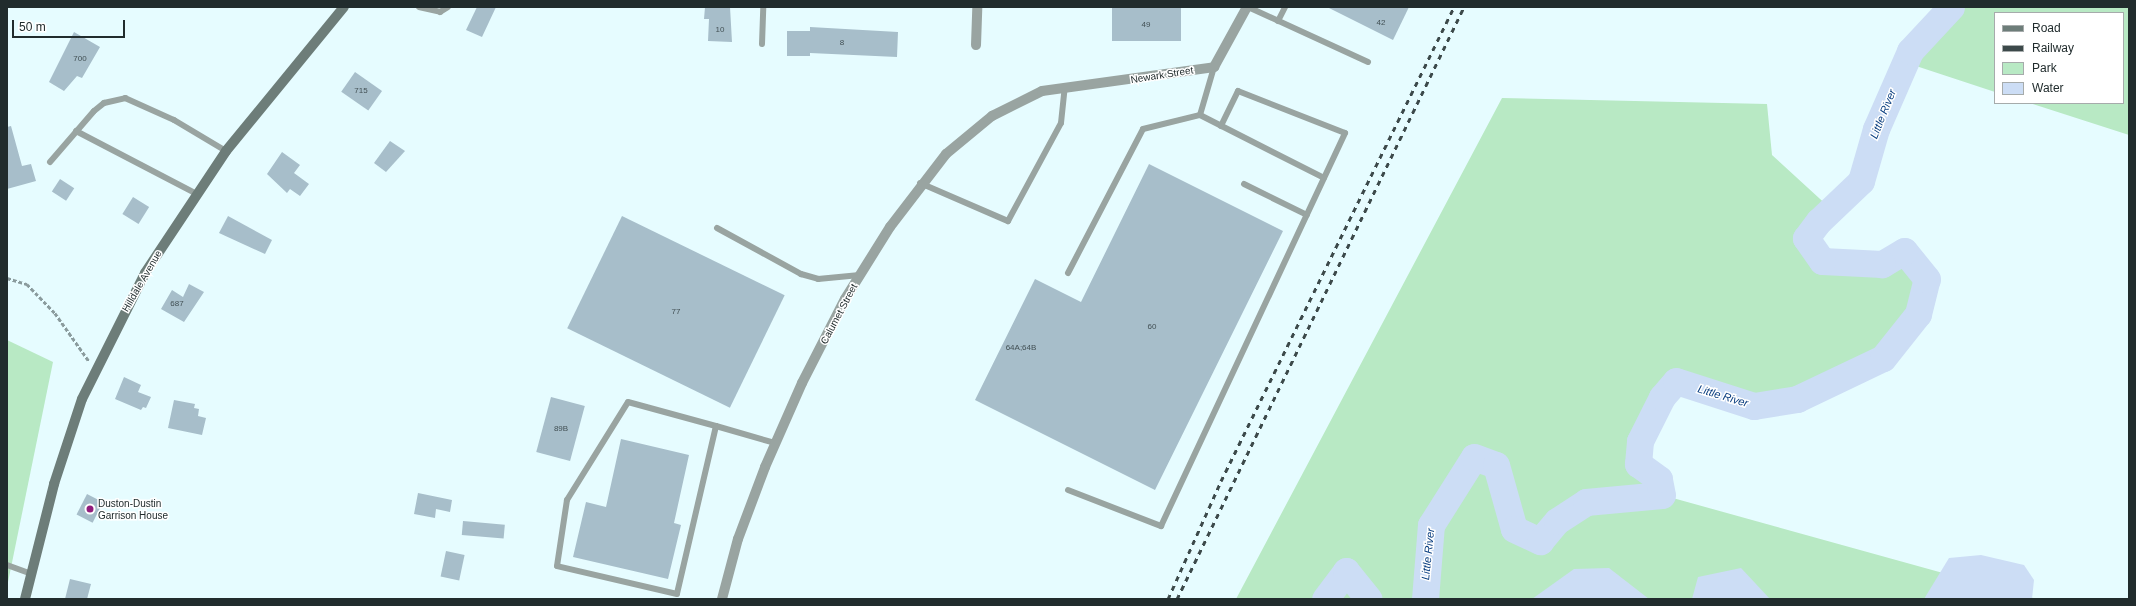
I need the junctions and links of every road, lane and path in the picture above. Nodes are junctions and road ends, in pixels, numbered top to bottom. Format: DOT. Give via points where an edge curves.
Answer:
graph roads {
  1 [pos="344,7"];
  2 [pos="418,7"];
  3 [pos="448,7"];
  4 [pos="763,7"];
  5 [pos="977,7"];
  6 [pos="1248,7"];
  7 [pos="1285,7"];
  8 [pos="1278,20"];
  9 [pos="762,44"];
  10 [pos="976,44"];
  11 [pos="1368,62"];
  12 [pos="1214,67"];
  13 [pos="1065,86"];
  14 [pos="1042,91"];
  15 [pos="1200,115"];
  16 [pos="1221,126"];
  17 [pos="76,131"];
  18 [pos="226,151"];
  19 [pos="50,162"];
  20 [pos="1324,178"];
  21 [pos="920,183"];
  22 [pos="1244,184"];
  23 [pos="197,194"];
  24 [pos="1307,216"];
  25 [pos="716,228"];
  26 [pos="1068,273"];
  27 [pos="860,275"];
  28 [pos="7,278"];
  29 [pos="96,370"];
  30 [pos="716,426"];
  31 [pos="775,443"];
  32 [pos="1068,490"];
  33 [pos="7,565"];
  34 [pos="32,574"];
  35 [pos="25,599"];
  36 [pos="722,599"];
  1 -- 18 [label="main road, Hilldale Avenue"];
  2 -- 3 [label="lane" via="440,12"];
  4 -- 9 [label="lane"];
  5 -- 10 [label="street"];
  6 -- 8 [label="lane"];
  6 -- 12 [label="street"];
  7 -- 8 [label="lane"];
  8 -- 11 [label="lane"];
  12 -- 13 [label="street, Newark Street" via="1145,79"];
  12 -- 15 [label="lane"];
  13 -- 14 [label="street, Newark Street"];
  13 -- 21 [label="lane" via="1061,123 1008,221"];
  14 -- 21 [label="street, Calumet Street" via="981,124 946,154"];
  15 -- 16 [label="lane"];
  15 -- 26 [label="lane" via="1143,129"];
  16 -- 20 [label="lane"];
  16 -- 20 [label="lane" via="1238,91 1346,133"];
  17 -- 18 [label="lane" via="104,103 125,98 174,120"];
  17 -- 19 [label="lane"];
  17 -- 23 [label="lane"];
  18 -- 23 [label="main road, Hilldale Avenue"];
  20 -- 24 [label="lane"];
  21 -- 27 [label="street, Calumet Street"];
  22 -- 24 [label="lane"];
  23 -- 29 [label="main road, Hilldale Avenue" via="145,273"];
  24 -- 32 [label="lane" via="1161,526"];
  25 -- 27 [label="lane" via="801,274 818,279"];
  27 -- 31 [label="street, Calumet Street" via="802,383"];
  28 -- 29 [label="path" via="27,284 55,313"];
  29 -- 34 [label="main road, Hilldale Avenue" via="82,399 54,484"];
  30 -- 30 [label="lane" via="628,402 567,500 557,566 677,594"];
  30 -- 31 [label="lane"];
  31 -- 36 [label="street, Calumet Street" via="738,539"];
  33 -- 34 [label="lane"];
  34 -- 35 [label="main road, Hilldale Avenue"];
}
